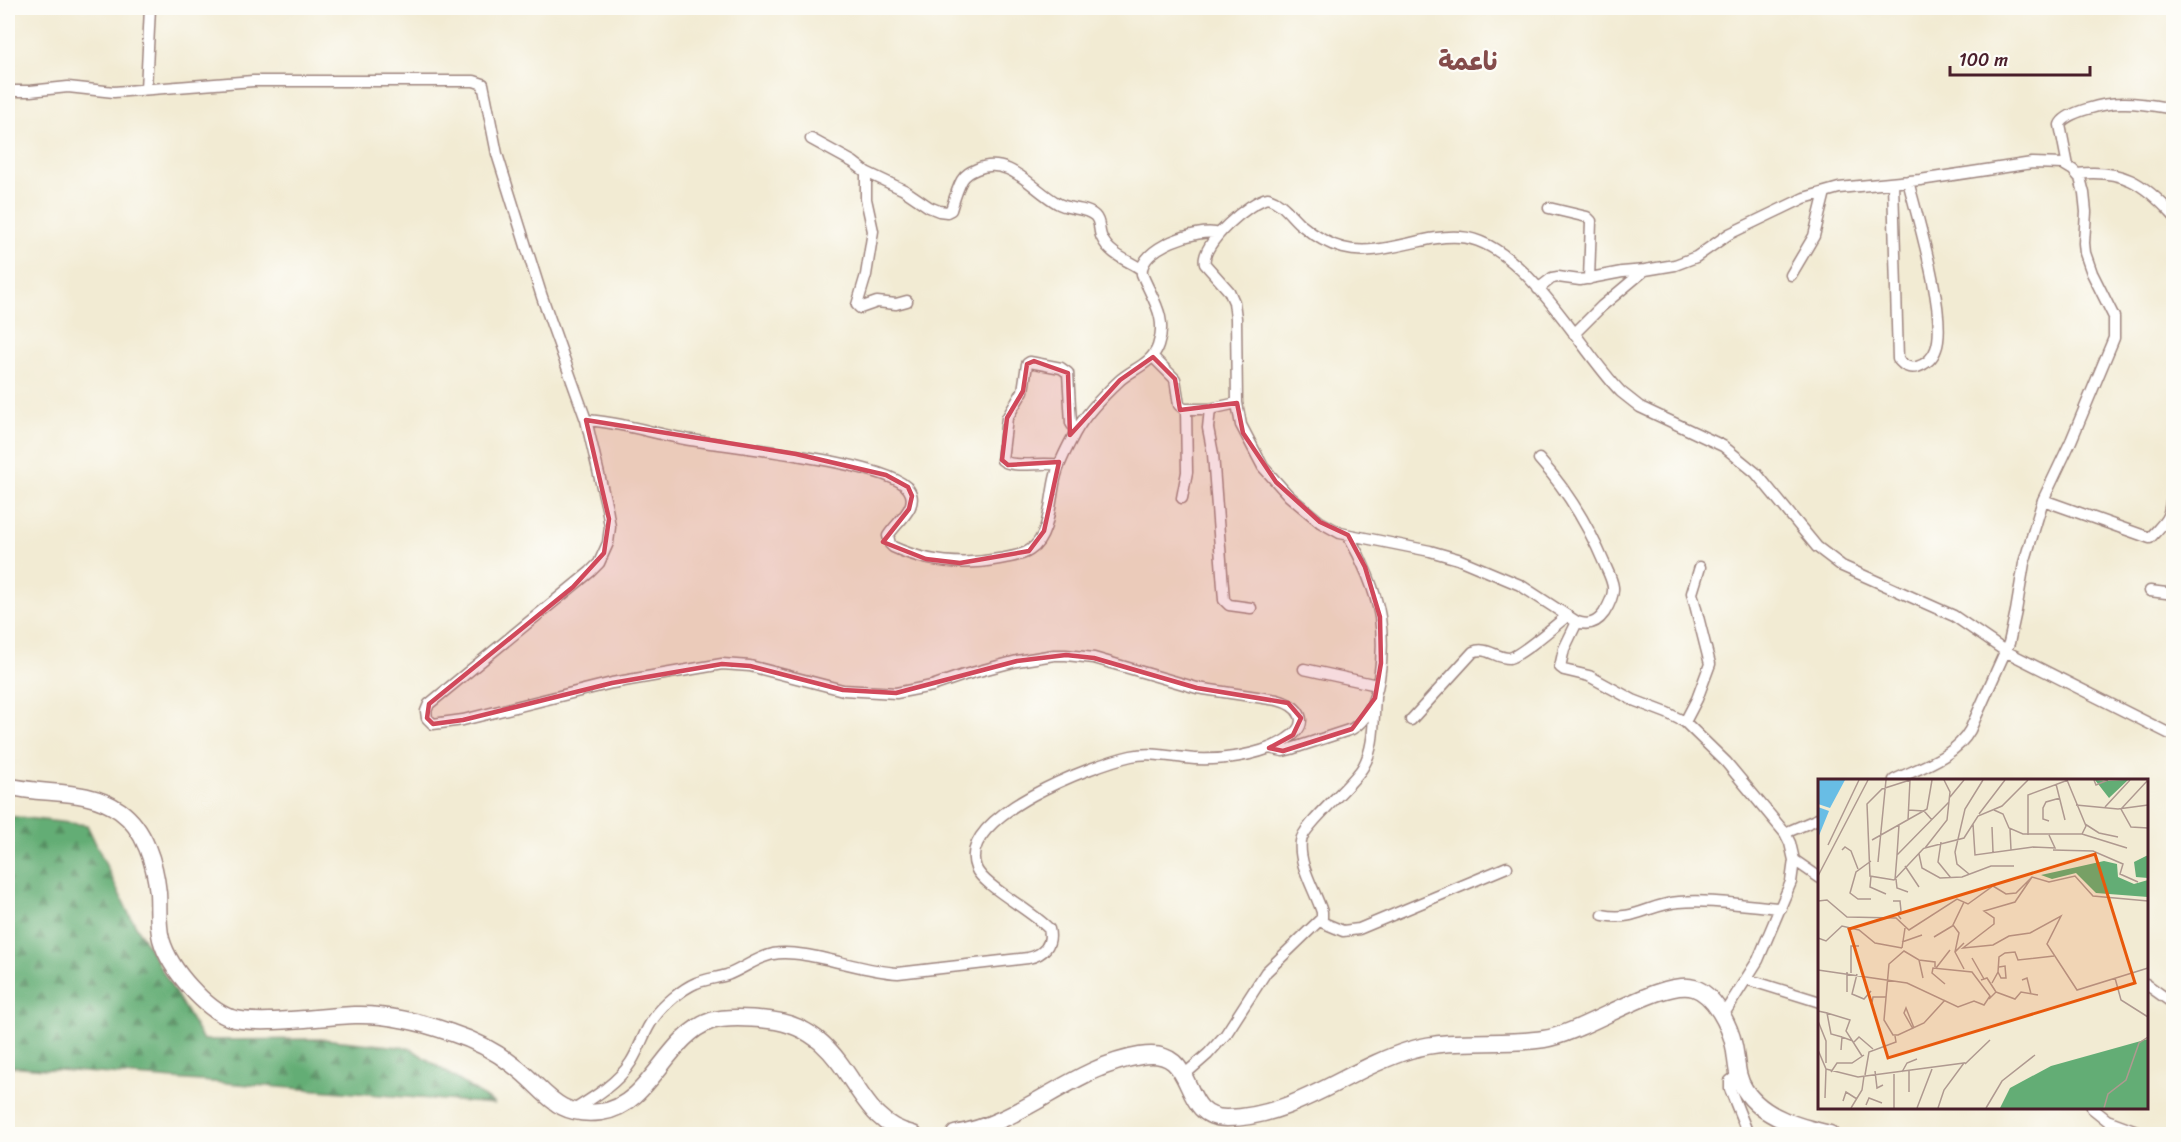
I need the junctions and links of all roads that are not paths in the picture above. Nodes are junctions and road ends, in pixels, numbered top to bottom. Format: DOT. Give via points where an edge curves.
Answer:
graph roads {
  1 [pos="150,8"];
  2 [pos="146,89"];
  3 [pos="8,91"];
  4 [pos="2174,109"];
  5 [pos="811,139"];
  6 [pos="2068,166"];
  7 [pos="866,172"];
  8 [pos="2077,174"];
  9 [pos="1908,181"];
  10 [pos="1893,183"];
  11 [pos="1825,192"];
  12 [pos="1549,208"];
  13 [pos="2174,216"];
  14 [pos="1219,234"];
  15 [pos="1141,269"];
  16 [pos="1645,270"];
  17 [pos="1791,275"];
  18 [pos="1589,279"];
  19 [pos="1538,289"];
  20 [pos="907,301"];
  21 [pos="1574,334"];
  22 [pos="1153,357"];
  23 [pos="1237,403"];
  24 [pos="1186,409"];
  25 [pos="1210,409"];
  26 [pos="586,420"];
  27 [pos="1076,431"];
  28 [pos="1539,459"];
  29 [pos="1059,465"];
  30 [pos="2172,495"];
  31 [pos="1182,498"];
  32 [pos="2043,500"];
  33 [pos="1348,536"];
  34 [pos="1700,567"];
  35 [pos="2150,591"];
  36 [pos="2174,594"];
  37 [pos="1251,608"];
  38 [pos="1567,616"];
  39 [pos="1577,622"];
  40 [pos="2005,651"];
  41 [pos="1304,669"];
  42 [pos="1377,685"];
  43 [pos="1375,698"];
  44 [pos="1411,720"];
  45 [pos="1685,722"];
  46 [pos="2174,736"];
  47 [pos="1269,748"];
  48 [pos="1896,779"];
  49 [pos="8,786"];
  50 [pos="1818,819"];
  51 [pos="1785,833"];
  52 [pos="1794,860"];
  53 [pos="1507,867"];
  54 [pos="1818,877"];
  55 [pos="1780,908"];
  56 [pos="1603,915"];
  57 [pos="1319,921"];
  58 [pos="1746,980"];
  59 [pos="2148,985"];
  60 [pos="1818,1001"];
  61 [pos="2174,1004"];
  62 [pos="1722,1017"];
  63 [pos="1738,1074"];
  64 [pos="1184,1075"];
  65 [pos="2094,1109"];
  66 [pos="572,1111"];
  67 [pos="913,1134"];
  68 [pos="956,1134"];
  69 [pos="1748,1134"];
  70 [pos="1830,1134"];
  71 [pos="2145,1134"];
  1 -- 2 [label="street"];
  2 -- 3 [label="street" via="114,92 68,87"];
  2 -- 26 [label="street" via="253,81 483,84 497,154"];
  4 -- 6 [label="street" via="2120,103 2062,119"];
  5 -- 7 [label="street"];
  6 -- 8 [label="street"];
  6 -- 9 [label="street" via="2032,163"];
  7 -- 15 [label="street" via="929,207 947,212 967,174 993,165 1007,168 1060,206 1094,215 1105,244"];
  7 -- 20 [label="street" via="866,199 873,231 857,305 860,308 877,302"];
  8 -- 13 [label="street" via="2130,179"];
  8 -- 32 [label="street" via="2085,202 2085,253 2114,317 2115,329 2109,351"];
  9 -- 10 [label="street"];
  9 -- 10 [label="street" via="1931,271 1939,330 1936,348 1927,363 1913,368 1903,365 1898,358"];
  10 -- 11 [label="street"];
  11 -- 16 [label="street" via="1738,230 1696,256 1675,265"];
  11 -- 17 [label="street" via="1814,236"];
  12 -- 18 [label="street" via="1591,221"];
  14 -- 15 [label="street" via="1206,232 1168,243 1150,256"];
  14 -- 19 [label="street" via="1238,216 1268,198 1325,242 1346,249 1375,249 1455,237 1471,239 1509,260"];
  14 -- 23 [label="street" via="1204,259 1234,302"];
  15 -- 22 [label="street" via="1162,320"];
  16 -- 18 [label="street"];
  16 -- 21 [label="street"];
  18 -- 19 [label="street" via="1552,278"];
  19 -- 21 [label="street"];
  21 -- 40 [label="street" via="1615,386 1633,402 1723,446 1756,473 1817,547 1834,561 1954,616"];
  22 -- 24 [label="street" via="1175,379 1179,405"];
  22 -- 27 [label="street" via="1120,380"];
  23 -- 25 [label="street"];
  23 -- 33 [label="street" via="1243,432 1263,467 1300,507"];
  24 -- 25 [label="street"];
  24 -- 31 [label="street" via="1187,472"];
  25 -- 37 [label="street" via="1208,428 1224,600 1229,605"];
  26 -- 29 [label="street" via="684,439 796,454 886,475 908,487 912,496 909,509 888,536 890,544 926,559 960,564 1009,557 1035,546 1044,531"];
  26 -- 47 [label="street" via="609,519 604,553 582,580 429,704 427,718 434,724 612,683 722,664 750,666 843,690 896,693 1054,655 1094,658 1197,688 1288,703 1300,712 1299,727 1293,735"];
  27 -- 29 [label="street"];
  27 -- 29 [label="street" via="1071,423 1068,373 1061,368 1027,364 1023,391 1007,418 1002,460 1008,465"];
  28 -- 39 [label="street" via="1566,492 1613,585 1611,601 1599,619 1585,624"];
  30 -- 32 [label="street" via="2170,515 2150,538"];
  32 -- 40 [label="street" via="2024,563 2012,633"];
  33 -- 38 [label="street" via="1458,559 1520,585"];
  33 -- 42 [label="street" via="1365,567 1380,617 1381,663"];
  34 -- 45 [label="street" via="1692,593 1710,663"];
  35 -- 36 [label="street"];
  38 -- 39 [label="street"];
  38 -- 44 [label="street" via="1515,657 1484,650 1473,652"];
  39 -- 45 [label="street" via="1560,667 1589,676"];
  40 -- 46 [label="street"];
  40 -- 48 [label="street" via="1960,744"];
  41 -- 42 [label="street"];
  42 -- 43 [label="street"];
  43 -- 47 [label="street" via="1359,725 1352,729 1292,749"];
  43 -- 57 [label="street" via="1371,745 1364,766 1301,837 1304,863 1322,912"];
  45 -- 51 [label="street" via="1726,762"];
  47 -- 66 [label="street" via="1210,759 1131,756 1093,766 1042,789 994,822 977,845 976,871 1049,929 1048,945 1040,954 898,974 794,954 767,956 727,975 693,985 678,995 654,1018 622,1073"];
  49 -- 66 [label="street" via="81,795 110,805 129,818 141,835 154,868 158,925 166,952 186,983 218,1012 249,1021 360,1015 421,1023 491,1050 518,1068 555,1103"];
  50 -- 51 [label="street"];
  51 -- 52 [label="street"];
  52 -- 54 [label="street"];
  52 -- 55 [label="street" via="1794,873"];
  53 -- 57 [label="street" via="1359,929 1343,931"];
  55 -- 56 [label="street" via="1685,901 1657,905 1628,916"];
  55 -- 58 [label="street"];
  57 -- 64 [label="street" via="1266,972 1222,1039"];
  58 -- 60 [label="street"];
  58 -- 62 [label="street"];
  59 -- 61 [label="street"];
  62 -- 63 [label="street" via="1734,1043"];
  62 -- 64 [label="street" via="1696,988 1671,988 1552,1037 1409,1050 1300,1100 1229,1118 1216,1118 1199,1108"];
  63 -- 69 [label="street" via="1729,1085"];
  63 -- 70 [label="street" via="1745,1092 1769,1113 1791,1124"];
  64 -- 68 [label="street" via="1163,1057 1150,1054 1123,1059 1093,1070 998,1121"];
  65 -- 71 [label="street" via="2107,1120"];
  66 -- 67 [label="street" via="605,1112 625,1104 689,1035 707,1023 726,1019 771,1020 802,1030 824,1044 842,1063 880,1119"];
}
